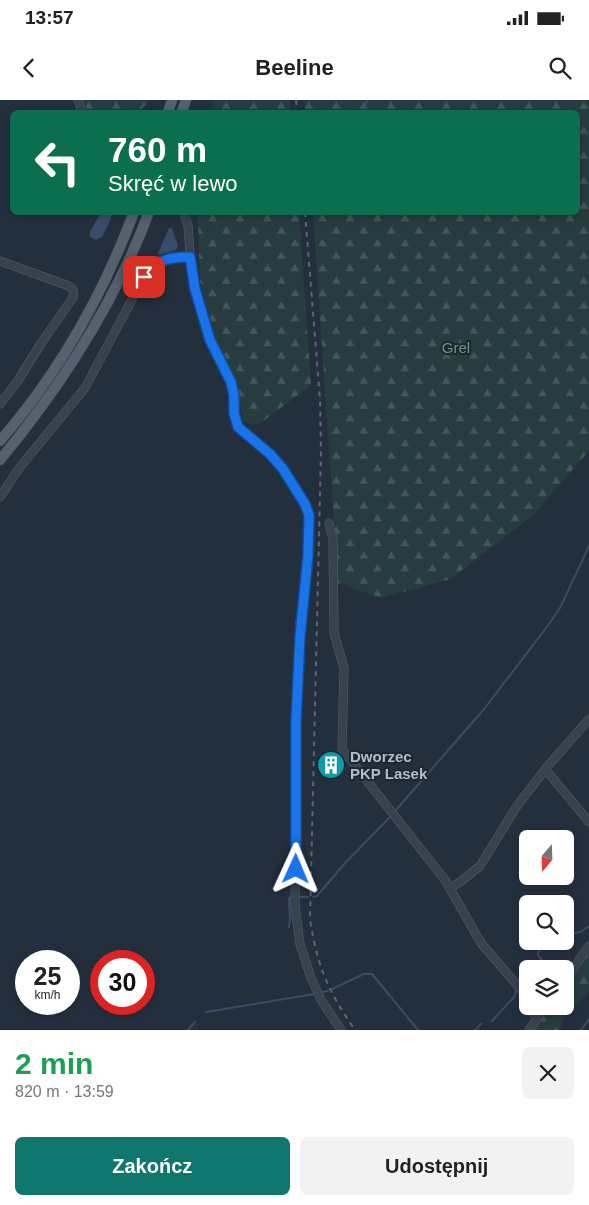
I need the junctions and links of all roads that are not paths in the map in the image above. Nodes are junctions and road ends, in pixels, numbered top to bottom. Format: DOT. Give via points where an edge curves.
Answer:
graph roads {
  1 [pos="133,215"];
  2 [pos="148,215"];
  3 [pos="184,215"];
  4 [pos="190,257"];
  5 [pos="0,262"];
  6 [pos="0,404"];
  7 [pos="0,441"];
  8 [pos="0,460"];
  9 [pos="0,498"];
  10 [pos="329,523"];
  11 [pos="589,719"];
  12 [pos="546,770"];
  13 [pos="589,822"];
  14 [pos="450,888"];
  15 [pos="589,946"];
  16 [pos="574,967"];
  17 [pos="519,987"];
  18 [pos="535,1015"];
  19 [pos="540,1015"];
  20 [pos="537,1019"];
  21 [pos="341,1030"];
  22 [pos="529,1030"];
  1 -- 7 [label="main road" via="108,278 81,327 29,405"];
  2 -- 8 [label="main road" via="100,317 34,417"];
  3 -- 4 [label="street"];
  4 -- 9 [label="street" via="160,261 144,277 84,388 20,467"];
  4 -- 21 [label="street" via="195,289 210,340 231,382 238,427 283,469 309,515 296,722 295,906 300,944 308,970 318,994"];
  5 -- 6 [label="street" via="69,286 74,294"];
  10 -- 14 [label="street" via="333,539 334,633 344,668 342,749"];
  11 -- 12 [label="street"];
  12 -- 13 [label="street"];
  12 -- 14 [label="street" via="517,806 480,866"];
  14 -- 17 [label="street" via="481,943"];
  15 -- 16 [label="street"];
  18 -- 20 [label="street"];
  19 -- 20 [label="street"];
  20 -- 22 [label="street"];
}
